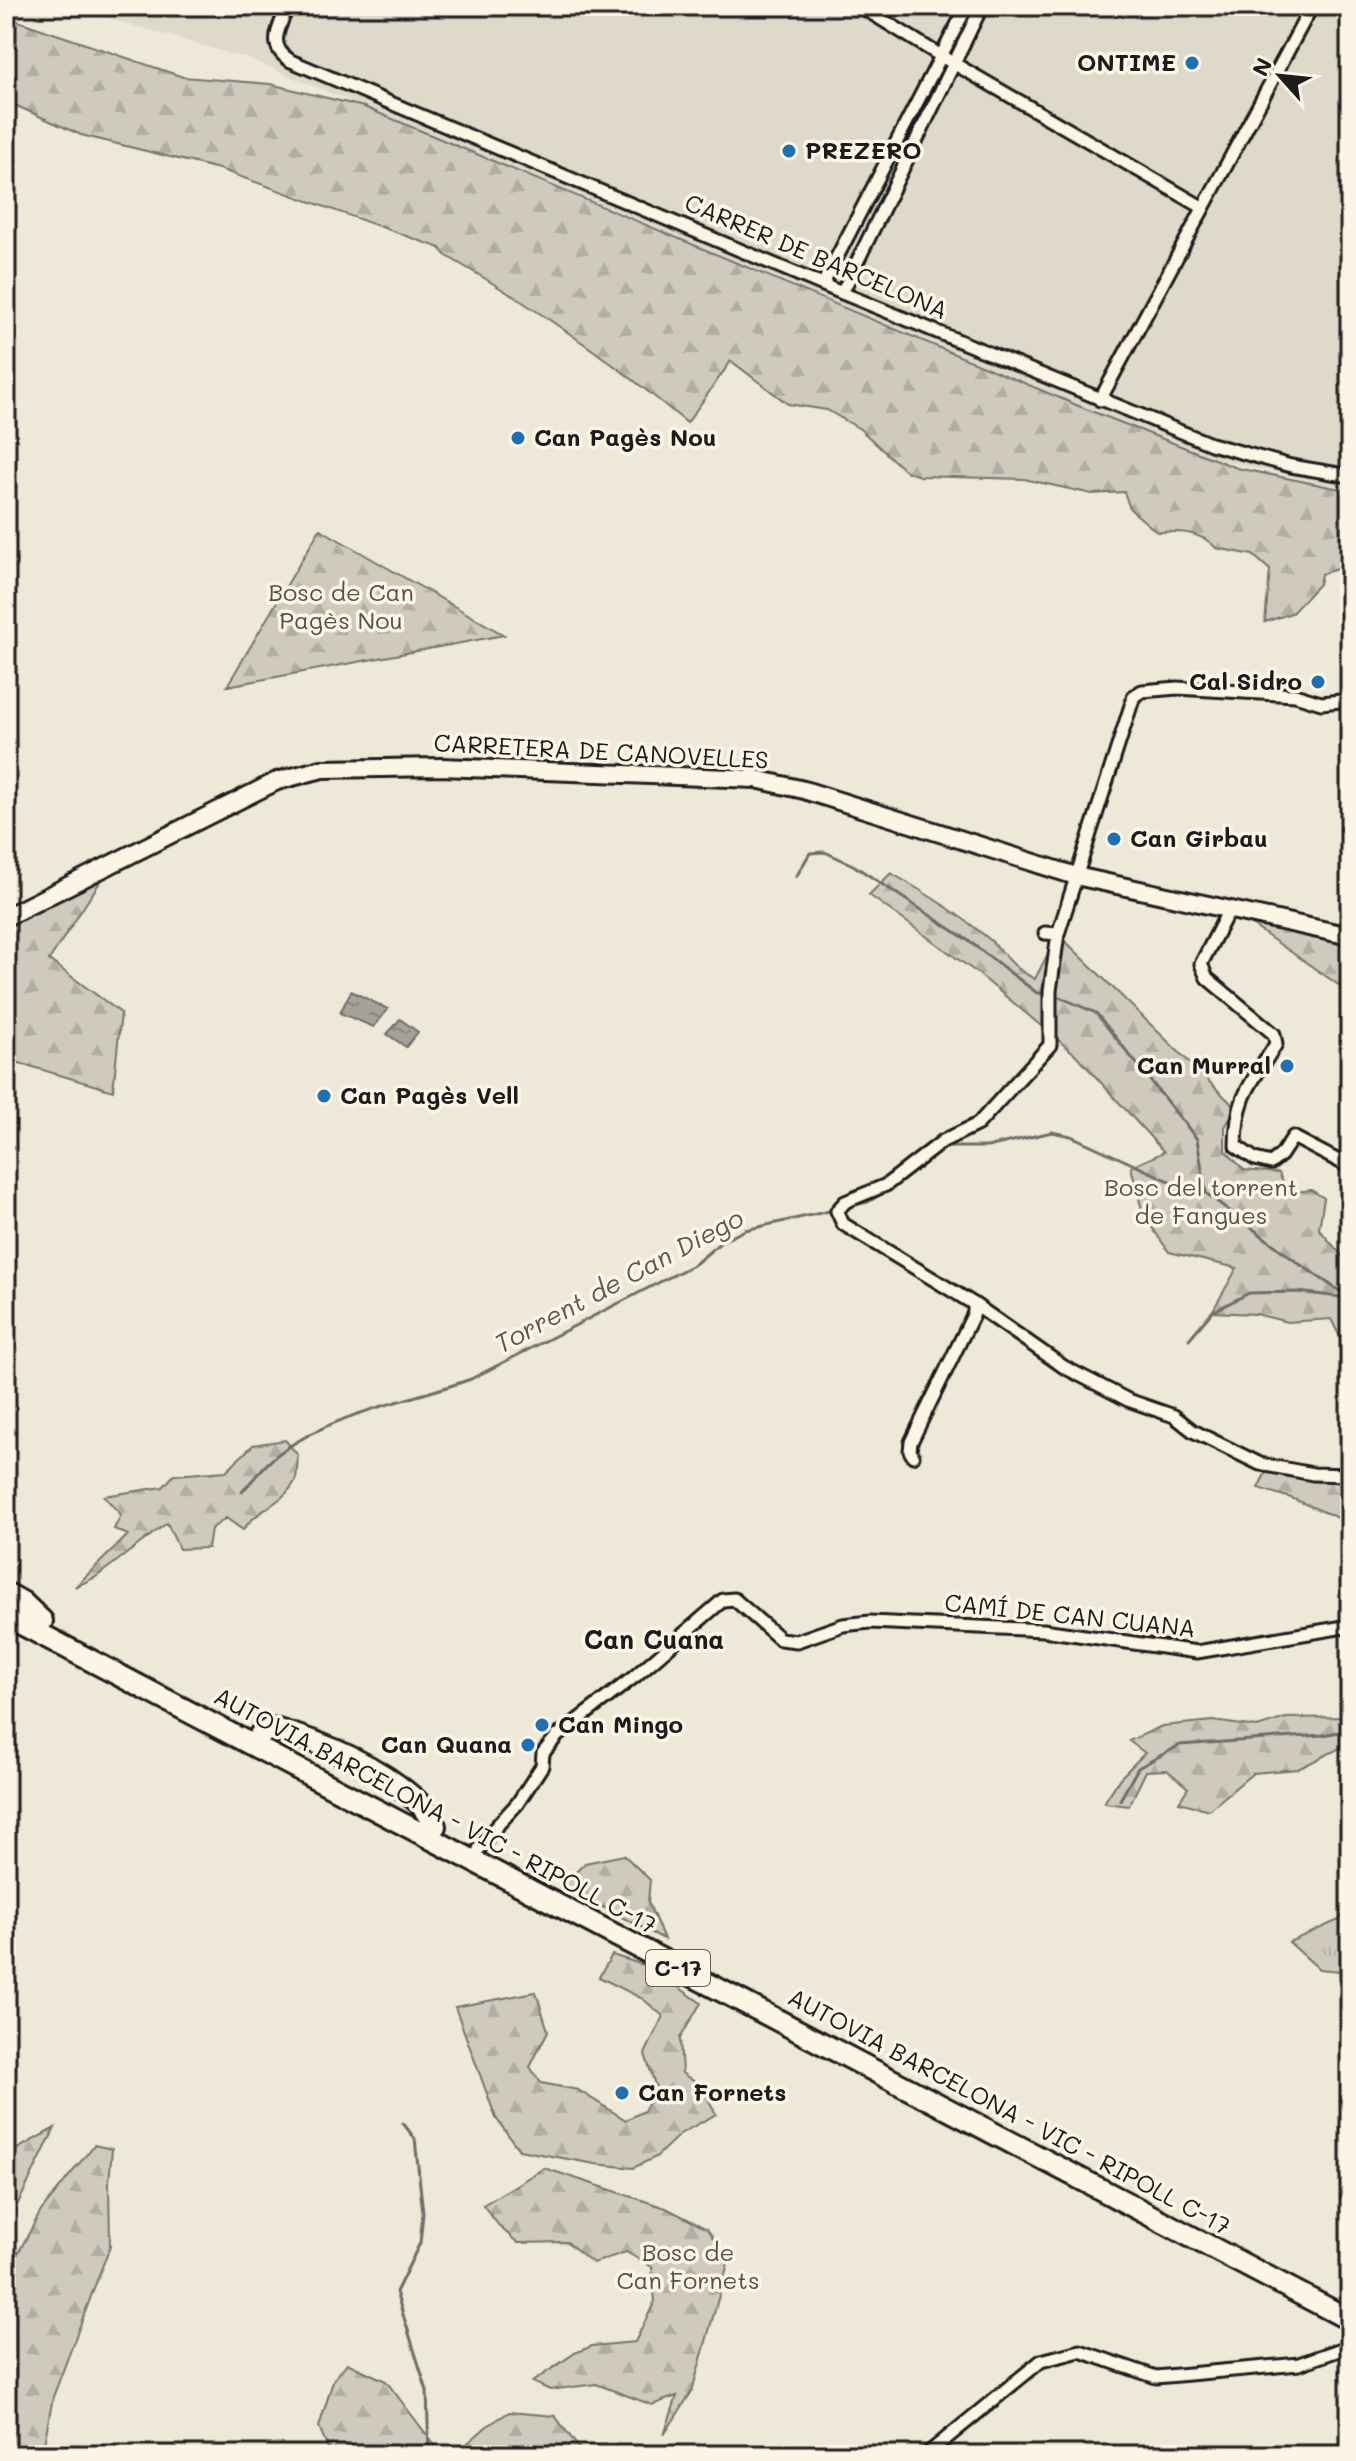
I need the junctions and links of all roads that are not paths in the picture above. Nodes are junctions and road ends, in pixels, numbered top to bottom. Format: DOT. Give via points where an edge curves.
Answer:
graph roads {
  1 [pos="288,6"];
  2 [pos="860,6"];
  3 [pos="967,6"];
  4 [pos="982,6"];
  5 [pos="1312,6"];
  6 [pos="941,56"];
  7 [pos="953,63"];
  8 [pos="1202,207"];
  9 [pos="823,284"];
  10 [pos="842,293"];
  11 [pos="1100,400"];
  12 [pos="1350,476"];
  13 [pos="1350,700"];
  14 [pos="1076,876"];
  15 [pos="1229,910"];
  16 [pos="6,917"];
  17 [pos="1350,936"];
  18 [pos="1350,1167"];
  19 [pos="974,1304"];
  20 [pos="913,1456"];
  21 [pos="1350,1475"];
  22 [pos="6,1593"];
  23 [pos="6,1603"];
  24 [pos="6,1616"];
  25 [pos="42,1621"];
  26 [pos="1350,1626"];
  27 [pos="479,1849"];
  28 [pos="1350,2306"];
  29 [pos="1350,2320"];
  30 [pos="1350,2346"];
  31 [pos="926,2455"];
  1 -- 9 [label="street, CARRER DE BARCELONA" via="277,47 291,61"];
  2 -- 6 [label="street"];
  3 -- 6 [label="street"];
  4 -- 7 [label="street"];
  5 -- 8 [label="street"];
  6 -- 7 [label="street"];
  6 -- 9 [label="street"];
  7 -- 8 [label="street"];
  7 -- 10 [label="street"];
  8 -- 11 [label="street"];
  9 -- 10 [label="street, CARRER DE BARCELONA"];
  10 -- 11 [label="street, CARRER DE BARCELONA"];
  11 -- 12 [label="street, CARRER DE BARCELONA" via="1211,444"];
  13 -- 14 [label="street" via="1321,703 1295,695 1177,688 1134,696"];
  14 -- 15 [label="street, CARRETERA DE CANOVELLES"];
  14 -- 16 [label="street, CARRETERA DE CANOVELLES" via="756,779 458,768 322,769 277,781"];
  14 -- 19 [label="street" via="1052,933 1050,1045 978,1124 837,1211 843,1224"];
  15 -- 17 [label="street, CARRETERA DE CANOVELLES"];
  15 -- 18 [label="street" via="1201,964 1207,978 1274,1034 1276,1044 1241,1099 1236,1146 1271,1163 1293,1137"];
  19 -- 20 [label="street" via="911,1442"];
  19 -- 21 [label="street" via="1064,1367 1128,1400 1174,1416 1260,1464"];
  22 -- 25 [label="highway"];
  23 -- 25 [label="highway, AUTOVIA BARCELONA - VIC - RIPOLL C-17"];
  24 -- 29 [label="highway, AUTOVIA BARCELONA - VIC - RIPOLL C-17 / C-17"];
  25 -- 27 [label="highway, AUTOVIA BARCELONA - VIC - RIPOLL C-17 / C-17" via="260,1735 271,1728 317,1741 380,1775 418,1802 435,1826"];
  26 -- 27 [label="street, CAMÍ DE CAN CUANA" via="1197,1652 1043,1630 870,1622 797,1641 780,1639 734,1599 723,1600 557,1736 524,1794"];
  27 -- 28 [label="highway, AUTOVIA BARCELONA - VIC - RIPOLL C-17 / C-17"];
  30 -- 31 [label="street" via="1299,2364 1156,2377 1080,2351 1041,2361"];
}
